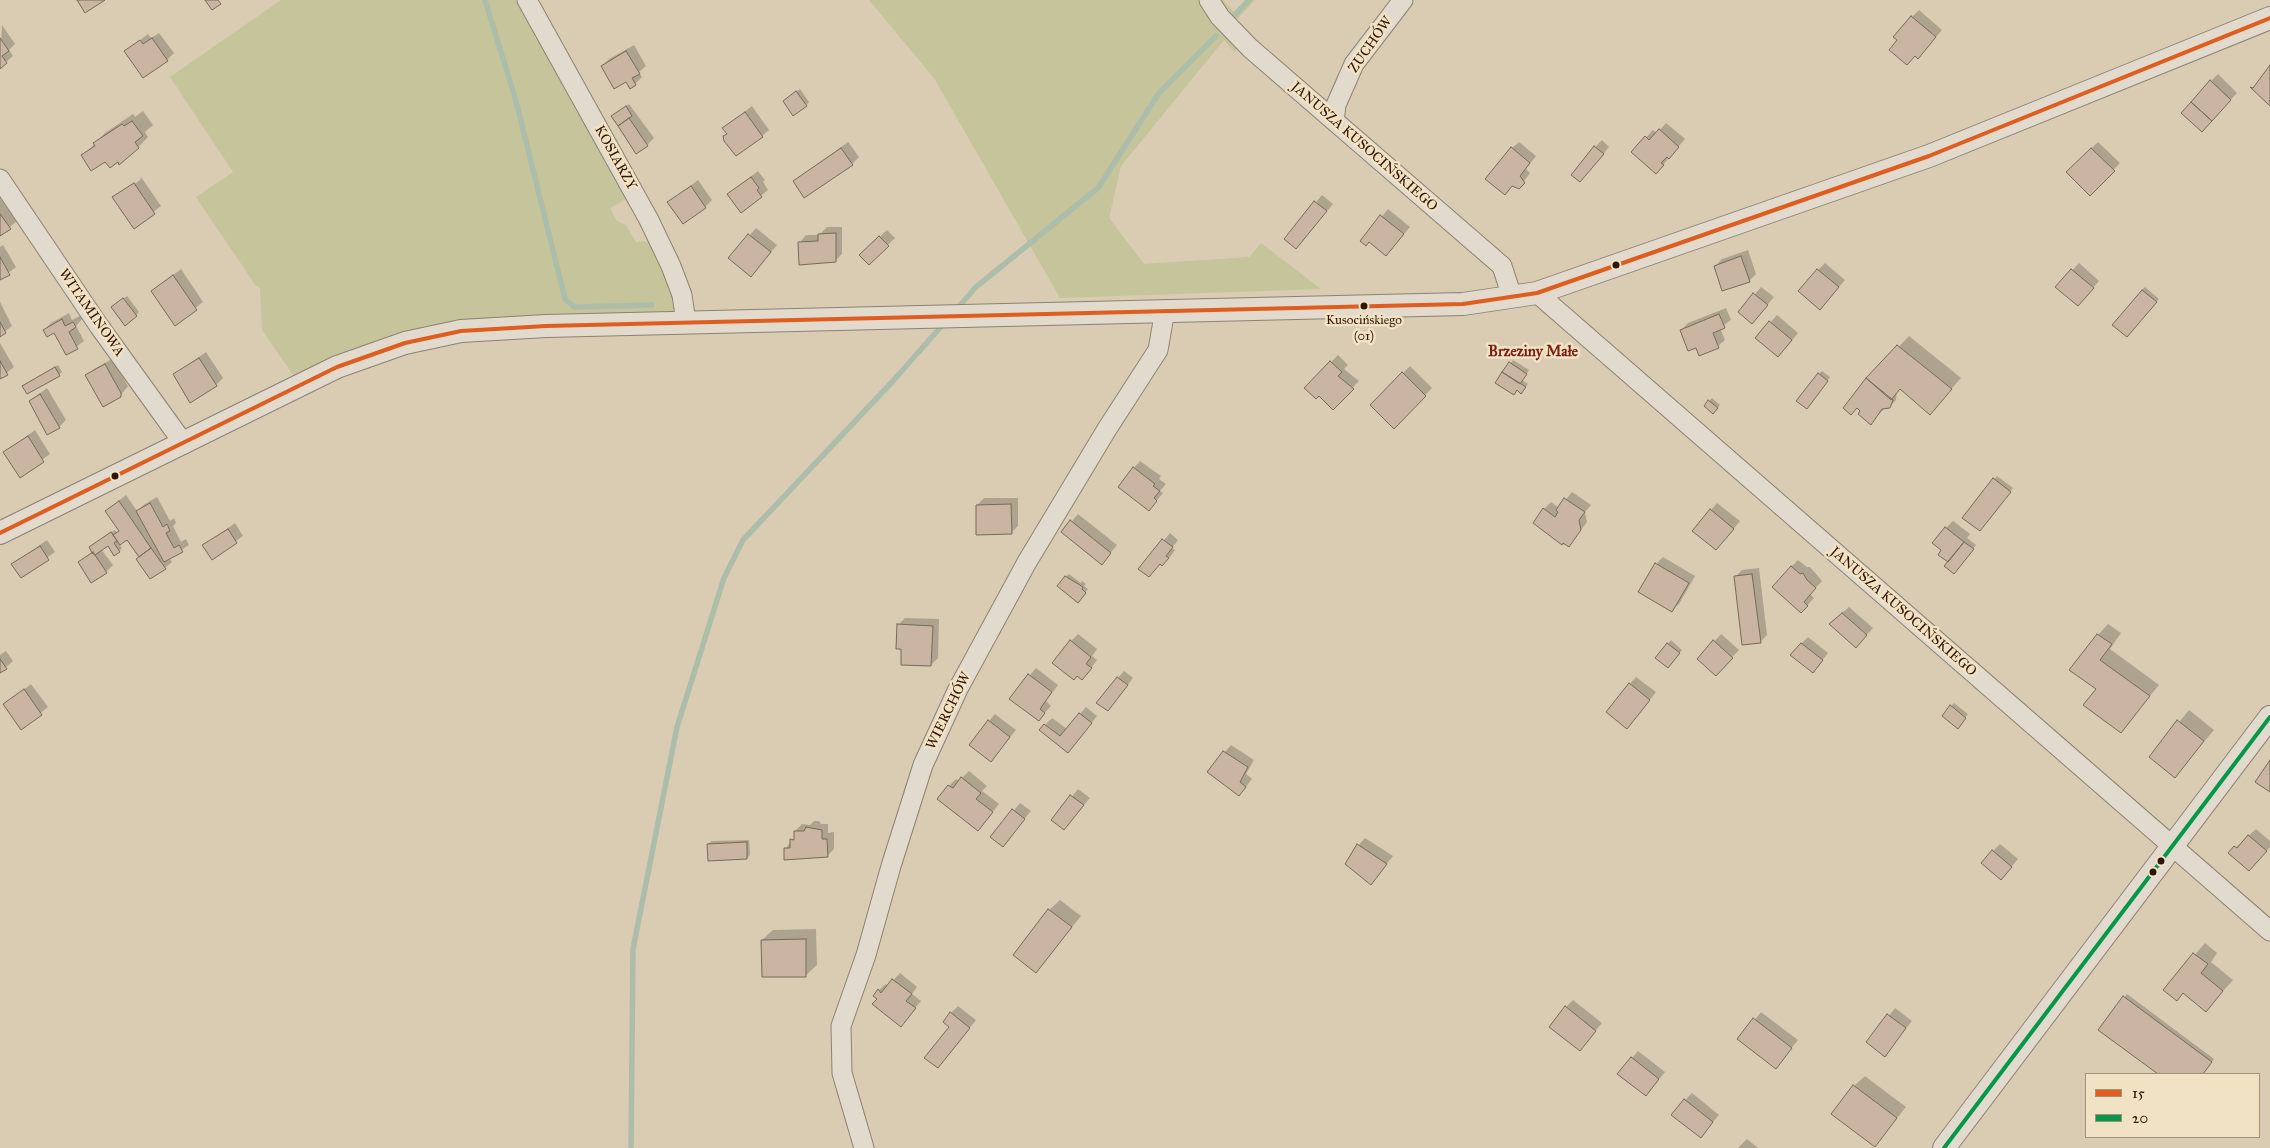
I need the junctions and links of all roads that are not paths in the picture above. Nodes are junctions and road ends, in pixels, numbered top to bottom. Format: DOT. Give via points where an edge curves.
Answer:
graph roads {
  1 [pos="528,0"];
  2 [pos="1209,0"];
  3 [pos="1403,0"];
  4 [pos="2270,18"];
  5 [pos="1334,121"];
  6 [pos="0,179"];
  7 [pos="1537,293"];
  8 [pos="1512,297"];
  9 [pos="1165,310"];
  10 [pos="686,322"];
  11 [pos="184,444"];
  12 [pos="0,533"];
  13 [pos="2270,717"];
  14 [pos="2172,846"];
  15 [pos="2270,931"];
  16 [pos="864,1148"];
  17 [pos="1944,1148"];
  1 -- 10 [label="street, KOSIARZY" via="649,220 682,295"];
  2 -- 5 [label="street, JANUSZA KUSOCIŃSKIEGO" via="1220,17 1250,48"];
  3 -- 5 [label="street, ZUCHÓW" via="1354,64 1336,106"];
  4 -- 7 [label="street" via="1929,156"];
  5 -- 8 [label="street, JANUSZA KUSOCIŃSKIEGO" via="1502,266"];
  6 -- 11 [label="street, WITAMINOWA" via="99,326"];
  7 -- 8 [label="street"];
  7 -- 14 [label="street, JANUSZA KUSOCIŃSKIEGO"];
  8 -- 9 [label="street" via="1463,304"];
  9 -- 10 [label="street"];
  9 -- 16 [label="street, WIERCHÓW" via="1158,350 1027,562 958,689 923,766 841,1026 842,1073"];
  10 -- 11 [label="street" via="461,330 405,343 338,367"];
  11 -- 12 [label="street"];
  13 -- 14 [label="street"];
  14 -- 15 [label="street, JANUSZA KUSOCIŃSKIEGO"];
  14 -- 17 [label="street"];
}
